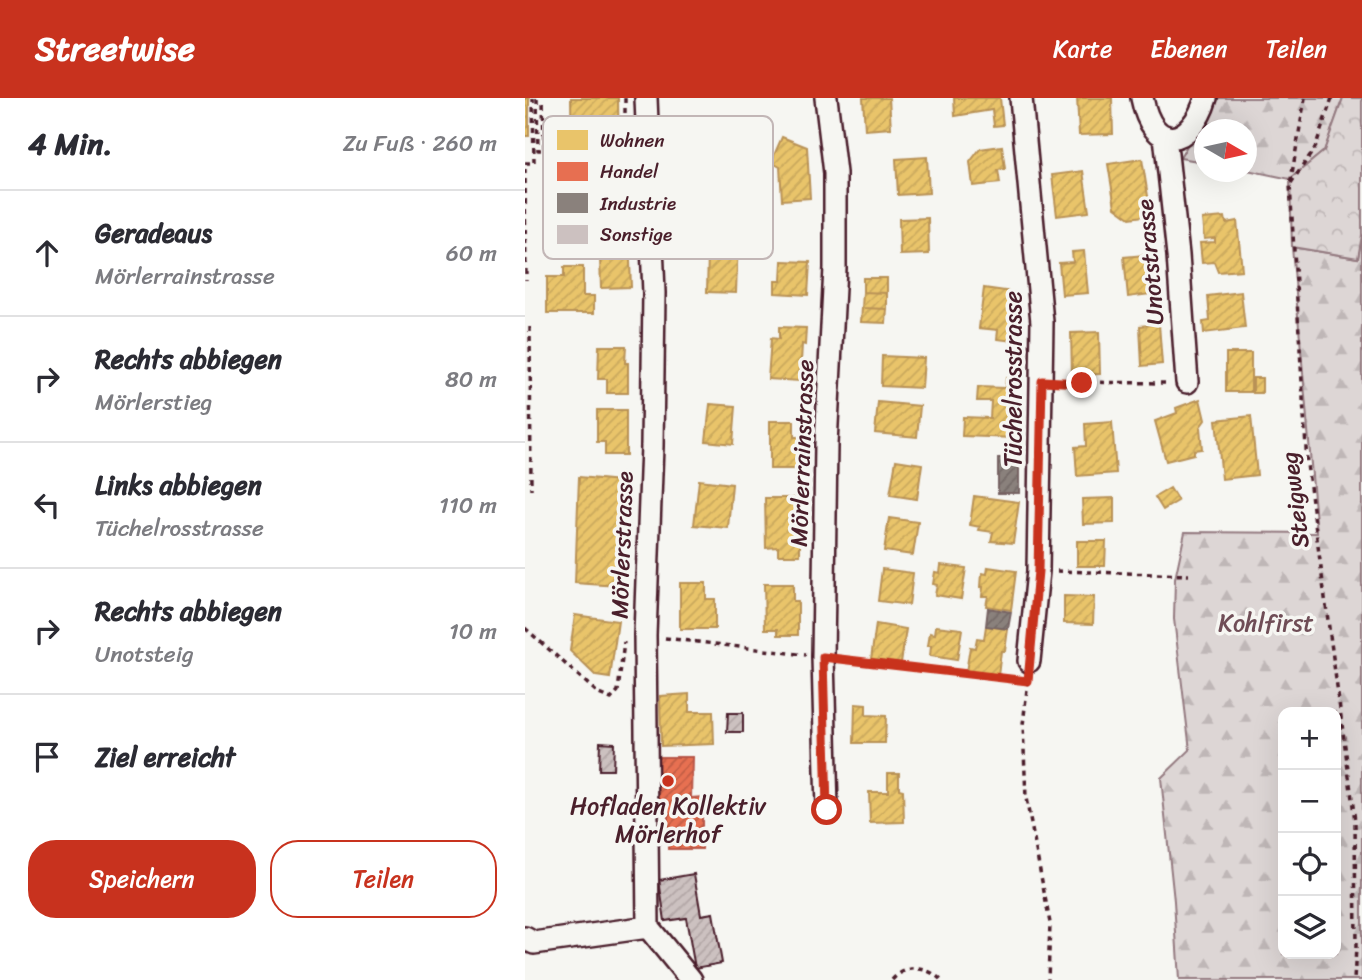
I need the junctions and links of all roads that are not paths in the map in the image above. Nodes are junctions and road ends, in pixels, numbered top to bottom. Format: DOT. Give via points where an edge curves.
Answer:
graph roads {
  1 [pos="646,98"];
  2 [pos="826,98"];
  3 [pos="1021,98"];
  4 [pos="1142,98"];
  5 [pos="1206,98"];
  6 [pos="647,116"];
  7 [pos="1165,136"];
  8 [pos="653,259"];
  9 [pos="1187,382"];
  10 [pos="1028,671"];
  11 [pos="827,810"];
  12 [pos="648,926"];
  13 [pos="525,938"];
  14 [pos="691,980"];
  1 -- 6 [label="street, Mörlerstrasse"];
  2 -- 11 [label="street, Mörlerrainstrasse" via="835,173 823,657"];
  3 -- 10 [label="street, Tüchelrosstrasse" via="1042,322 1038,571"];
  4 -- 7 [label="street" via="1150,125"];
  5 -- 7 [label="street" via="1189,131"];
  7 -- 9 [label="street, Unotstrasse"];
  8 -- 12 [label="street, Mörlerstrasse" via="645,635"];
  12 -- 13 [label="street" via="534,943"];
  12 -- 14 [label="street"];
}
